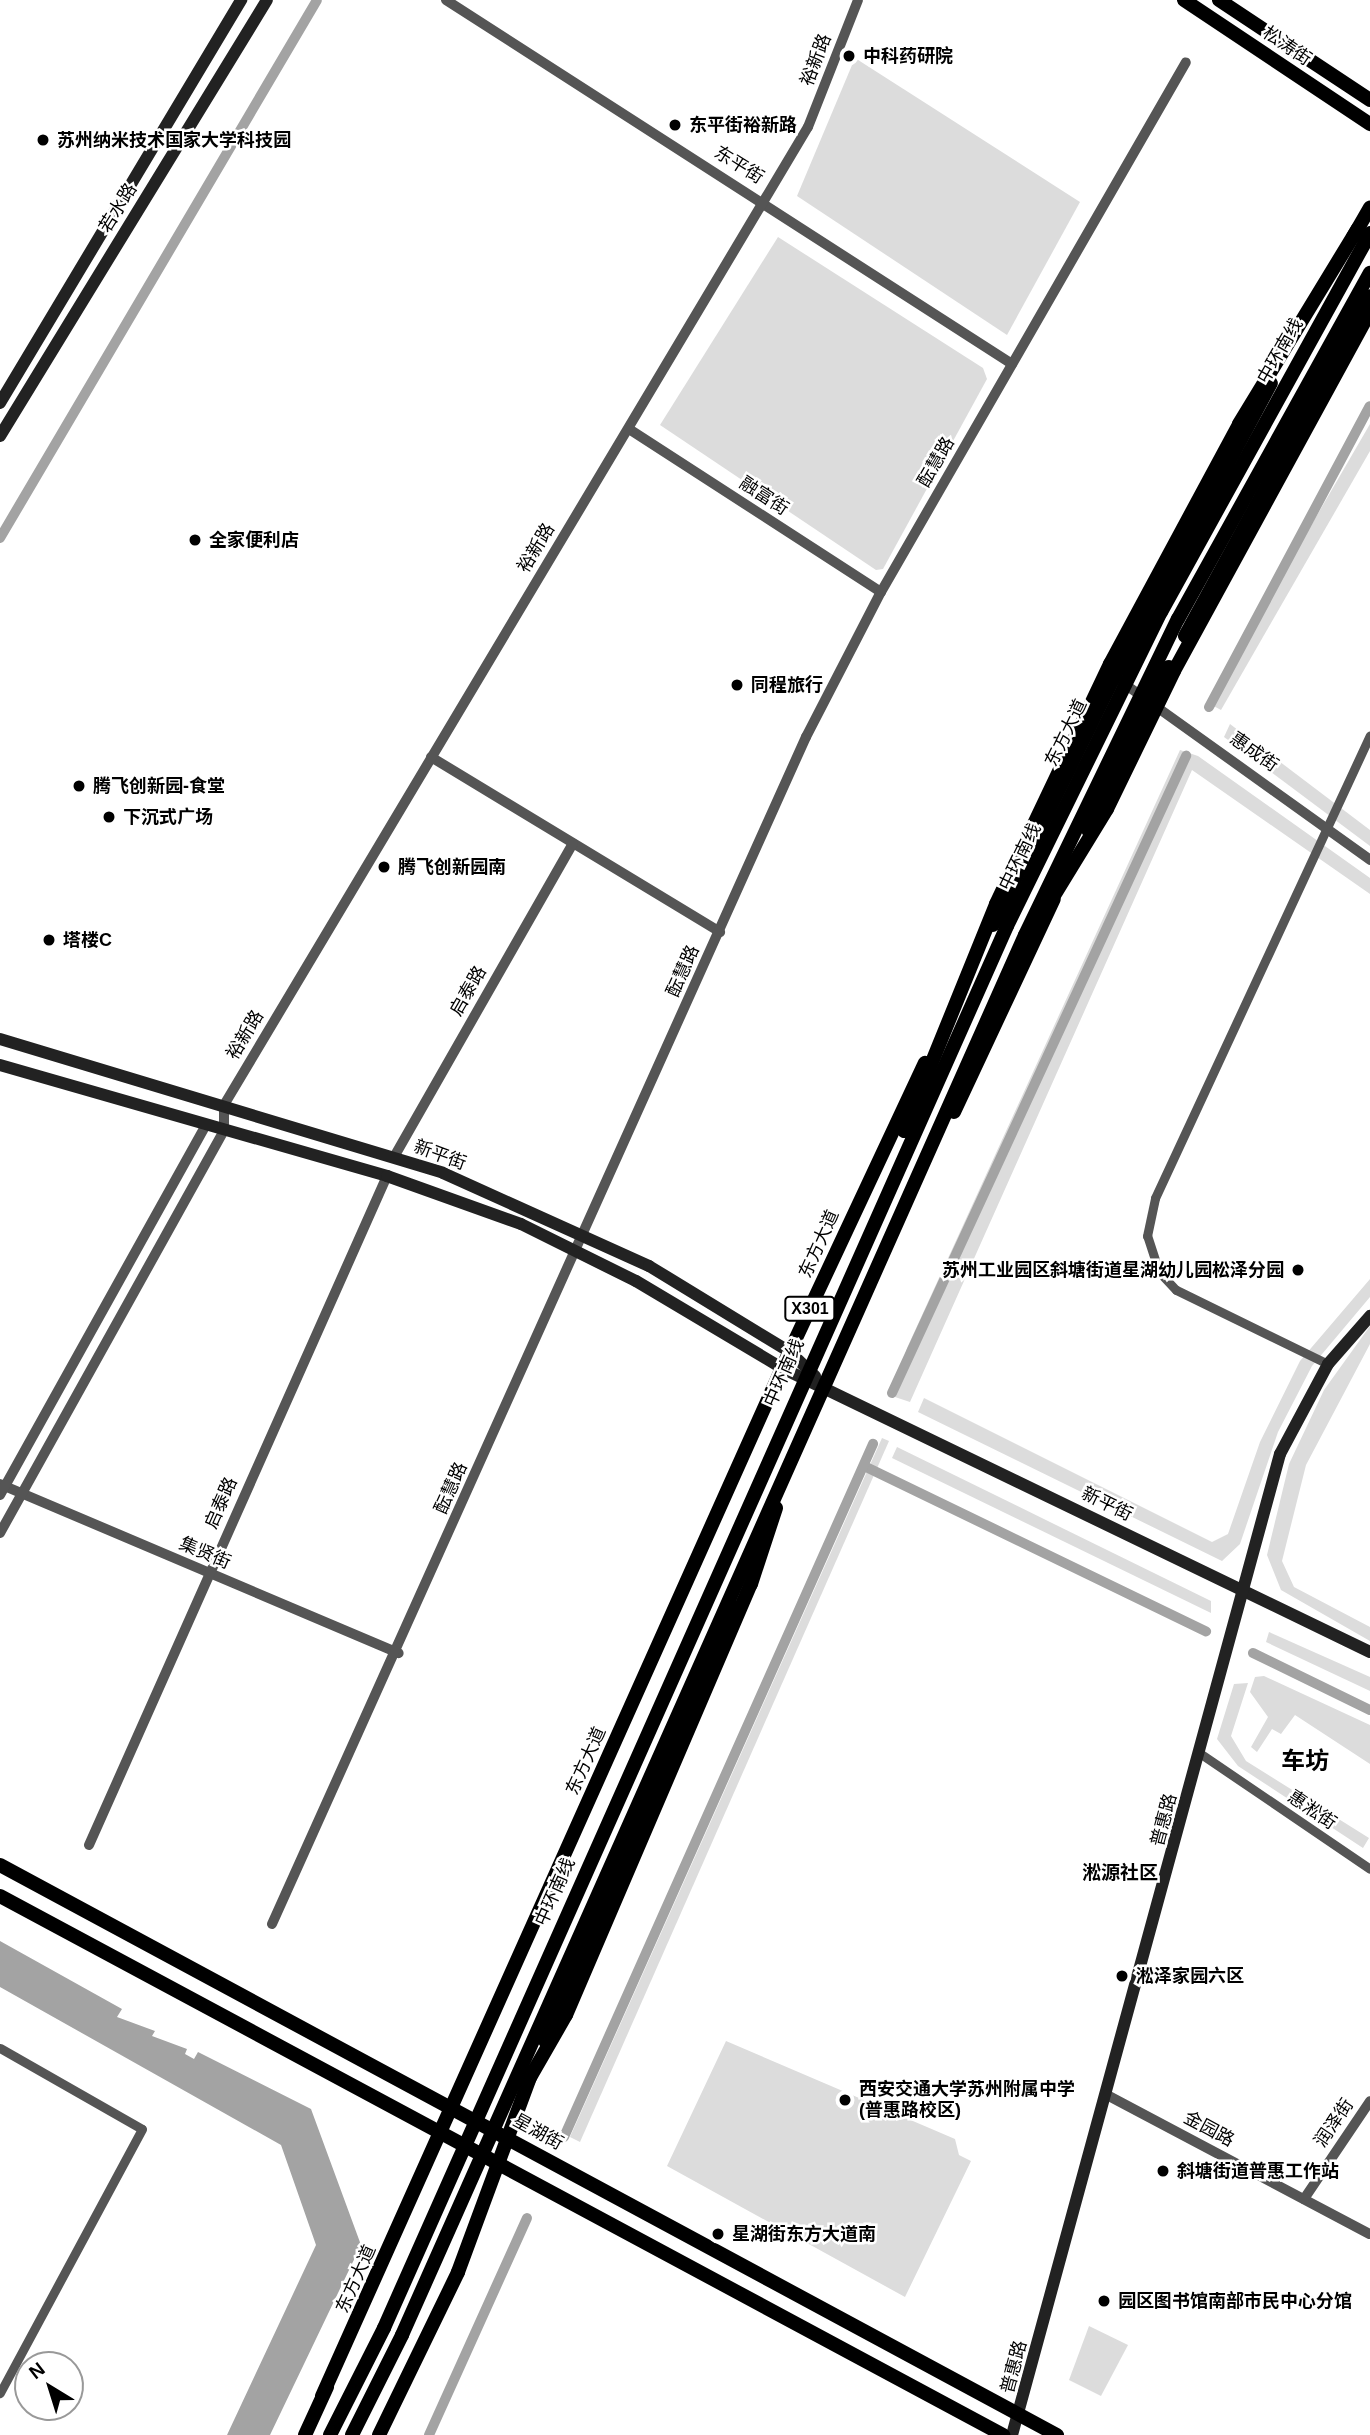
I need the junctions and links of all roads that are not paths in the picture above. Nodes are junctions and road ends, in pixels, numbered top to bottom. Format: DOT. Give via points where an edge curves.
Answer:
graph roads {
  1 [pos="241,0"];
  2 [pos="267,0"];
  3 [pos="446,0"];
  4 [pos="858,0"];
  5 [pos="1184,0"];
  6 [pos="1219,0"];
  7 [pos="1186,62"];
  8 [pos="1370,100"];
  9 [pos="1370,124"];
  10 [pos="763,201"];
  11 [pos="1370,208"];
  12 [pos="1364,231"];
  13 [pos="1370,273"];
  14 [pos="1370,296"];
  15 [pos="1370,311"];
  16 [pos="1012,364"];
  17 [pos="0,403"];
  18 [pos="629,429"];
  19 [pos="0,436"];
  20 [pos="881,592"];
  21 [pos="1114,677"];
  22 [pos="1151,700"];
  23 [pos="1370,735"];
  24 [pos="431,757"];
  25 [pos="1324,823"];
  26 [pos="573,843"];
  27 [pos="1370,860"];
  28 [pos="720,932"];
  29 [pos="1006,974"];
  30 [pos="0,1039"];
  31 [pos="0,1065"];
  32 [pos="224,1105"];
  33 [pos="206,1125"];
  34 [pos="224,1130"];
  35 [pos="394,1157"];
  36 [pos="387,1176"];
  37 [pos="882,1196"];
  38 [pos="583,1234"];
  39 [pos="575,1250"];
  40 [pos="1370,1316"];
  41 [pos="790,1352"];
  42 [pos="1328,1364"];
  43 [pos="782,1368"];
  44 [pos="828,1389"];
  45 [pos="796,1446"];
  46 [pos="1,1488"];
  47 [pos="19,1495"];
  48 [pos="0,1533"];
  49 [pos="208,1574"];
  50 [pos="1245,1593"];
  51 [pos="1370,1652"];
  52 [pos="399,1653"];
  53 [pos="1201,1754"];
  54 [pos="89,1845"];
  55 [pos="0,1865"];
  56 [pos="1370,1869"];
  57 [pos="0,1896"];
  58 [pos="272,1924"];
  59 [pos="0,2048"];
  60 [pos="528,2081"];
  61 [pos="1107,2095"];
  62 [pos="1370,2101"];
  63 [pos="452,2107"];
  64 [pos="443,2131"];
  65 [pos="507,2137"];
  66 [pos="500,2163"];
  67 [pos="1304,2199"];
  68 [pos="1370,2234"];
  69 [pos="0,2393"];
  70 [pos="1019,2415"];
  71 [pos="303,2435"];
  72 [pos="330,2435"];
  73 [pos="352,2435"];
  74 [pos="380,2435"];
  75 [pos="1003,2435"];
  76 [pos="1012,2435"];
  77 [pos="1057,2435"];
  1 -- 17 [label="main road, 若水路"];
  2 -- 19 [label="main road, 若水路"];
  3 -- 10 [label="street, 东平街"];
  4 -- 10 [label="street, 裕新路" via="808,127"];
  5 -- 9 [label="main road, 松涛街"];
  6 -- 8 [label="main road, 松涛街"];
  7 -- 16 [label="street, 酝慧路"];
  10 -- 16 [label="street, 东平街"];
  10 -- 18 [label="street, 裕新路"];
  11 -- 12 [label="main road, 东方大道 / X301"];
  12 -- 21 [label="main road, 东方大道 / X301"];
  12 -- 37 [label="main road, 中环南线" via="1161,612"];
  12 -- 37 [label="main road" via="1239,424 1044,800 930,1054"];
  13 -- 29 [label="main road, 中环南线" via="1178,619"];
  14 -- 22 [label="main road, X301"];
  15 -- 29 [label="main road" via="1107,809"];
  16 -- 20 [label="street, 酝慧路"];
  18 -- 20 [label="street, 融富街"];
  18 -- 24 [label="street, 裕新路"];
  20 -- 28 [label="street, 酝慧路" via="806,737"];
  21 -- 22 [label="street, 惠成街"];
  21 -- 41 [label="main road, 东方大道 / X301"];
  22 -- 25 [label="street, 惠成街"];
  22 -- 44 [label="main road, X301" via="1005,999"];
  23 -- 25 [label="street"];
  24 -- 26 [label="street"];
  24 -- 32 [label="street, 裕新路"];
  25 -- 27 [label="street, 惠成街"];
  25 -- 42 [label="street" via="1155,1198 1147,1236 1159,1272 1176,1290"];
  26 -- 28 [label="street"];
  26 -- 35 [label="street, 启泰路"];
  28 -- 38 [label="street, 酝慧路"];
  29 -- 45 [label="main road, 中环南线"];
  30 -- 32 [label="main road, 新平街"];
  31 -- 33 [label="main road, 新平街"];
  32 -- 33 [label="main road, 裕新路"];
  32 -- 34 [label="street"];
  32 -- 35 [label="main road, 新平街"];
  33 -- 34 [label="main road, 新平街"];
  33 -- 46 [label="street, 裕新路"];
  34 -- 36 [label="main road, 新平街"];
  34 -- 47 [label="street"];
  35 -- 38 [label="main road, 新平街"];
  36 -- 39 [label="main road, 新平街"];
  36 -- 49 [label="street, 启泰路"];
  37 -- 72 [label="main road, 中环南线" via="384,2328"];
  38 -- 39 [label="street, 酝慧路"];
  38 -- 41 [label="main road, 新平街"];
  39 -- 43 [label="main road, 新平街"];
  39 -- 52 [label="street, 酝慧路"];
  40 -- 42 [label="main road, 普惠路"];
  41 -- 43 [label="main road, 东方大道 / X301"];
  41 -- 44 [label="main road, 新平街"];
  42 -- 50 [label="main road, 普惠路" via="1280,1454"];
  43 -- 44 [label="main road, 新平街"];
  43 -- 63 [label="main road, 东方大道 / X301"];
  44 -- 50 [label="main road, 新平街"];
  44 -- 60 [label="main road, X301"];
  45 -- 60 [label="main road" via="751,1584 566,2015"];
  45 -- 73 [label="main road, 中环南线" via="402,2335"];
  46 -- 47 [label="street, 集贤街"];
  47 -- 48 [label="street"];
  47 -- 49 [label="street, 集贤街"];
  49 -- 52 [label="street, 集贤街"];
  49 -- 54 [label="street, 启泰路"];
  50 -- 51 [label="main road, 新平街"];
  50 -- 53 [label="main road, 普惠路"];
  52 -- 58 [label="street, 酝慧路"];
  53 -- 56 [label="street, 惠淞街"];
  53 -- 61 [label="main road, 普惠路"];
  55 -- 63 [label="main road, 星湖街"];
  57 -- 64 [label="main road"];
  59 -- 69 [label="street" via="142,2129"];
  60 -- 65 [label="main road, X301"];
  61 -- 67 [label="street, 金园路"];
  61 -- 70 [label="main road, 普惠路"];
  62 -- 67 [label="street, 润泽街"];
  63 -- 64 [label="main road, 东方大道 / X301"];
  63 -- 65 [label="main road, 星湖街"];
  64 -- 66 [label="main road"];
  64 -- 71 [label="main road, 东方大道 / X301"];
  65 -- 66 [label="main road, X301"];
  65 -- 70 [label="main road, 星湖街"];
  66 -- 74 [label="main road, X301" via="457,2272"];
  66 -- 75 [label="main road"];
  67 -- 68 [label="street, 金园路"];
  70 -- 76 [label="main road, 普惠路"];
  70 -- 77 [label="main road, 星湖街"];
}
